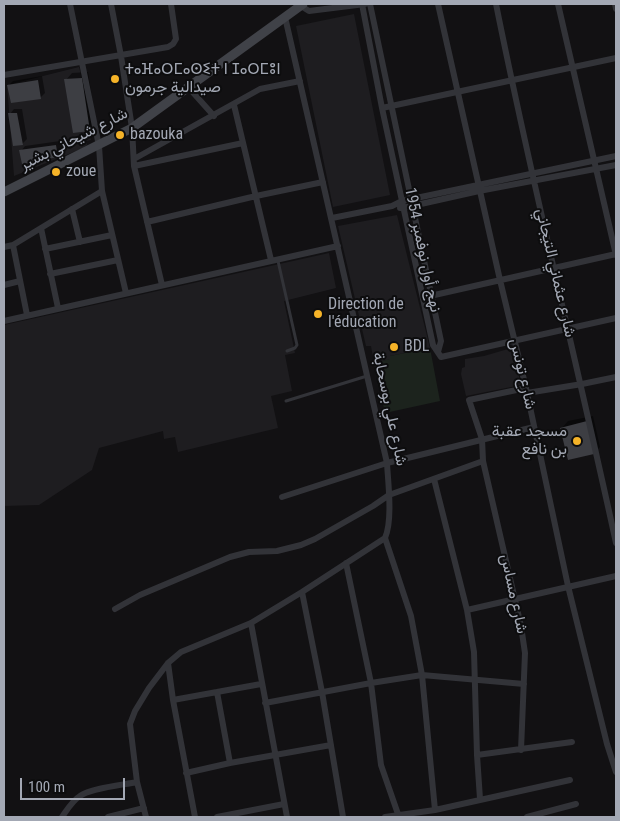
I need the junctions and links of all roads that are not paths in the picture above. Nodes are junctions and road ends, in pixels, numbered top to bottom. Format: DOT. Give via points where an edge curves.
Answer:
graph roads {
  1 [pos="70,4"];
  2 [pos="111,4"];
  3 [pos="171,4"];
  4 [pos="302,4"];
  5 [pos="363,4"];
  6 [pos="370,4"];
  7 [pos="438,4"];
  8 [pos="496,4"];
  9 [pos="558,4"];
  10 [pos="615,4"];
  11 [pos="616,9"];
  12 [pos="286,17"];
  13 [pos="121,56"];
  14 [pos="616,58"];
  15 [pos="81,62"];
  16 [pos="573,66"];
  17 [pos="4,75"];
  18 [pos="511,80"];
  19 [pos="300,81"];
  20 [pos="189,88"];
  21 [pos="458,91"];
  22 [pos="234,105"];
  23 [pos="391,106"];
  24 [pos="382,108"];
  25 [pos="214,116"];
  26 [pos="395,125"];
  27 [pos="386,126"];
  28 [pos="132,128"];
  29 [pos="243,143"];
  30 [pos="99,146"];
  31 [pos="616,156"];
  32 [pos="595,160"];
  33 [pos="134,163"];
  34 [pos="616,164"];
  35 [pos="597,169"];
  36 [pos="533,174"];
  37 [pos="535,181"];
  38 [pos="323,182"];
  39 [pos="479,188"];
  40 [pos="102,191"];
  41 [pos="4,192"];
  42 [pos="256,196"];
  43 [pos="413,203"];
  44 [pos="403,205"];
  45 [pos="72,209"];
  46 [pos="332,218"];
  47 [pos="147,222"];
  48 [pos="41,228"];
  49 [pos="112,235"];
  50 [pos="80,242"];
  51 [pos="13,245"];
  52 [pos="338,246"];
  53 [pos="4,247"];
  54 [pos="45,249"];
  55 [pos="616,254"];
  56 [pos="274,259"];
  57 [pos="118,260"];
  58 [pos="553,268"];
  59 [pos="50,274"];
  60 [pos="500,280"];
  61 [pos="20,281"];
  62 [pos="4,285"];
  63 [pos="162,285"];
  64 [pos="126,292"];
  65 [pos="432,296"];
  66 [pos="423,298"];
  67 [pos="58,308"];
  68 [pos="27,315"];
  69 [pos="616,318"];
  70 [pos="4,320"];
  71 [pos="568,328"];
  72 [pos="515,341"];
  73 [pos="287,351"];
  74 [pos="439,355"];
  75 [pos="368,376"];
  76 [pos="616,377"];
  77 [pos="582,384"];
  78 [pos="527,391"];
  79 [pos="286,400"];
  80 [pos="534,427"];
  81 [pos="482,440"];
  82 [pos="483,461"];
  83 [pos="387,463"];
  84 [pos="434,479"];
  85 [pos="389,495"];
  86 [pos="282,497"];
  87 [pos="385,538"];
  88 [pos="616,543"];
  89 [pos="346,563"];
  90 [pos="616,576"];
  91 [pos="568,586"];
  92 [pos="302,592"];
  93 [pos="515,599"];
  94 [pos="115,609"];
  95 [pos="467,610"];
  96 [pos="251,623"];
  97 [pos="168,663"];
  98 [pos="422,675"];
  99 [pos="475,679"];
  100 [pos="371,683"];
  101 [pos="262,684"];
  102 [pos="524,684"];
  103 [pos="218,692"];
  104 [pos="322,692"];
  105 [pos="173,700"];
  106 [pos="265,703"];
  107 [pos="572,742"];
  108 [pos="330,745"];
  109 [pos="522,750"];
  110 [pos="276,755"];
  111 [pos="477,755"];
  112 [pos="230,763"];
  113 [pos="186,772"];
  114 [pos="616,772"];
  115 [pos="570,780"];
  116 [pos="137,782"];
  117 [pos="480,800"];
  118 [pos="284,804"];
  119 [pos="576,804"];
  120 [pos="144,808"];
  121 [pos="435,810"];
  122 [pos="399,816"];
  123 [pos="62,817"];
  124 [pos="108,817"];
  125 [pos="146,817"];
  126 [pos="195,817"];
  127 [pos="217,817"];
  128 [pos="287,817"];
  129 [pos="343,817"];
  130 [pos="385,817"];
  131 [pos="527,817"];
  1 -- 15 [label="street"];
  2 -- 13 [label="street"];
  3 -- 13 [label="street" via="176,39 173,44"];
  4 -- 5 [label="street" via="309,11"];
  4 -- 12 [label="main road, شارع شيحاني بشير"];
  5 -- 24 [label="street, نهج أول نوفمبر 1954"];
  6 -- 23 [label="street, نهج أول نوفمبر 1954"];
  7 -- 21 [label="street, شارع تونس"];
  8 -- 18 [label="street, شارع عثماني التيجاني"];
  9 -- 16 [label="street"];
  10 -- 11 [label="street"];
  12 -- 19 [label="street, شارع علي بوسحابة"];
  12 -- 20 [label="main road, شارع شيحاني بشير"];
  13 -- 15 [label="street"];
  13 -- 28 [label="street"];
  14 -- 16 [label="street"];
  15 -- 17 [label="street"];
  15 -- 30 [label="street"];
  16 -- 18 [label="street"];
  16 -- 32 [label="street"];
  18 -- 21 [label="street"];
  18 -- 36 [label="street, شارع عثماني التيجاني"];
  19 -- 22 [label="street" via="260,89"];
  19 -- 38 [label="street, شارع علي بوسحابة"];
  20 -- 25 [label="street"];
  20 -- 28 [label="main road, شارع شيحاني بشير"];
  21 -- 23 [label="street"];
  21 -- 39 [label="street, شارع تونس"];
  22 -- 25 [label="street"];
  22 -- 29 [label="street"];
  23 -- 24 [label="street"];
  23 -- 26 [label="street, نهج أول نوفمبر 1954"];
  24 -- 27 [label="street, نهج أول نوفمبر 1954"];
  25 -- 33 [label="street"];
  26 -- 27 [label="street"];
  26 -- 43 [label="street, نهج أول نوفمبر 1954"];
  27 -- 44 [label="street, نهج أول نوفمبر 1954"];
  28 -- 30 [label="main road, شارع شيحاني بشير"];
  28 -- 33 [label="street"];
  29 -- 33 [label="street"];
  29 -- 42 [label="street"];
  30 -- 40 [label="street"];
  30 -- 41 [label="main road, شارع شيحاني بشير"];
  31 -- 32 [label="street"];
  32 -- 35 [label="street"];
  32 -- 36 [label="street"];
  33 -- 47 [label="street"];
  34 -- 35 [label="street"];
  35 -- 37 [label="street"];
  35 -- 55 [label="street"];
  36 -- 37 [label="street, شارع عثماني التيجاني"];
  36 -- 39 [label="street"];
  37 -- 39 [label="street"];
  37 -- 58 [label="street, شارع عثماني التيجاني"];
  38 -- 42 [label="street"];
  38 -- 46 [label="street, شارع علي بوسحابة"];
  39 -- 43 [label="street"];
  39 -- 60 [label="street, شارع تونس"];
  40 -- 45 [label="street"];
  40 -- 49 [label="street"];
  42 -- 47 [label="street"];
  42 -- 56 [label="street"];
  43 -- 44 [label="street"];
  43 -- 65 [label="street, نهج أول نوفمبر 1954"];
  44 -- 46 [label="street"];
  44 -- 66 [label="street, نهج أول نوفمبر 1954"];
  45 -- 48 [label="street"];
  45 -- 50 [label="street"];
  46 -- 52 [label="street, شارع علي بوسحابة"];
  47 -- 63 [label="street"];
  48 -- 51 [label="street"];
  48 -- 54 [label="street"];
  49 -- 50 [label="street"];
  49 -- 57 [label="street"];
  50 -- 54 [label="street"];
  51 -- 53 [label="street"];
  51 -- 61 [label="street"];
  52 -- 56 [label="street"];
  52 -- 75 [label="street, شارع علي بوسحابة"];
  54 -- 59 [label="street"];
  55 -- 58 [label="street"];
  56 -- 63 [label="street"];
  56 -- 73 [label="lane" via="296,340 296,347"];
  57 -- 59 [label="street"];
  57 -- 64 [label="street"];
  58 -- 60 [label="street"];
  58 -- 71 [label="street, شارع عثماني التيجاني"];
  59 -- 67 [label="street"];
  60 -- 65 [label="street"];
  60 -- 72 [label="street, شارع تونس"];
  61 -- 62 [label="street"];
  61 -- 68 [label="street"];
  63 -- 64 [label="street"];
  64 -- 67 [label="street"];
  65 -- 66 [label="street"];
  65 -- 74 [label="street, نهج أول نوفمبر 1954" via="441,341"];
  66 -- 74 [label="street, نهج أول نوفمبر 1954" via="433,345"];
  67 -- 68 [label="street"];
  68 -- 70 [label="street"];
  69 -- 71 [label="street"];
  71 -- 72 [label="street"];
  71 -- 77 [label="street, شارع عثماني التيجاني"];
  72 -- 74 [label="street"];
  72 -- 78 [label="street, شارع تونس"];
  75 -- 79 [label="lane"];
  75 -- 83 [label="street, شارع علي بوسحابة"];
  76 -- 77 [label="street"];
  77 -- 78 [label="street"];
  77 -- 88 [label="street, شارع عثماني التيجاني"];
  78 -- 80 [label="street, شارع تونس"];
  78 -- 81 [label="street, شارع مساس" via="469,400"];
  80 -- 81 [label="street"];
  80 -- 91 [label="street, شارع تونس"];
  81 -- 82 [label="street, شارع مساس"];
  81 -- 83 [label="street"];
  82 -- 84 [label="street"];
  82 -- 93 [label="street, شارع مساس"];
  83 -- 85 [label="street, شارع علي بوسحابة"];
  83 -- 86 [label="street"];
  84 -- 85 [label="street"];
  84 -- 95 [label="street"];
  85 -- 87 [label="street, شارع علي بوسحابة"];
  85 -- 94 [label="street" via="301,545 230,557"];
  87 -- 89 [label="street"];
  87 -- 98 [label="street, شارع علي بوسحابة" via="411,616"];
  89 -- 92 [label="street"];
  89 -- 100 [label="street"];
  90 -- 91 [label="street"];
  91 -- 93 [label="street"];
  91 -- 114 [label="street, شارع تونس"];
  92 -- 96 [label="street"];
  92 -- 104 [label="street"];
  93 -- 95 [label="street"];
  93 -- 102 [label="street, شارع مساس" via="525,652"];
  95 -- 99 [label="street"];
  96 -- 97 [label="street" via="181,652"];
  96 -- 101 [label="street"];
  97 -- 105 [label="street"];
  97 -- 116 [label="street" via="131,718"];
  98 -- 99 [label="street"];
  98 -- 100 [label="street"];
  98 -- 121 [label="street, شارع علي بوسحابة"];
  99 -- 102 [label="street"];
  99 -- 111 [label="street"];
  100 -- 104 [label="street"];
  100 -- 122 [label="street" via="381,765"];
  101 -- 103 [label="street"];
  101 -- 106 [label="street"];
  102 -- 109 [label="street, شارع مساس"];
  103 -- 105 [label="street"];
  103 -- 112 [label="street"];
  104 -- 106 [label="street"];
  104 -- 108 [label="street"];
  105 -- 113 [label="street"];
  106 -- 110 [label="street"];
  107 -- 109 [label="street"];
  108 -- 110 [label="street"];
  108 -- 129 [label="street"];
  109 -- 111 [label="street"];
  110 -- 112 [label="street"];
  110 -- 118 [label="street"];
  111 -- 117 [label="street"];
  112 -- 113 [label="street"];
  113 -- 126 [label="street"];
  115 -- 117 [label="street"];
  116 -- 120 [label="street"];
  116 -- 123 [label="street" via="79,796"];
  117 -- 121 [label="street"];
  118 -- 127 [label="street"];
  118 -- 128 [label="street"];
  119 -- 131 [label="street"];
  120 -- 124 [label="street"];
  120 -- 125 [label="street"];
  121 -- 122 [label="street"];
  122 -- 130 [label="street"];
}
